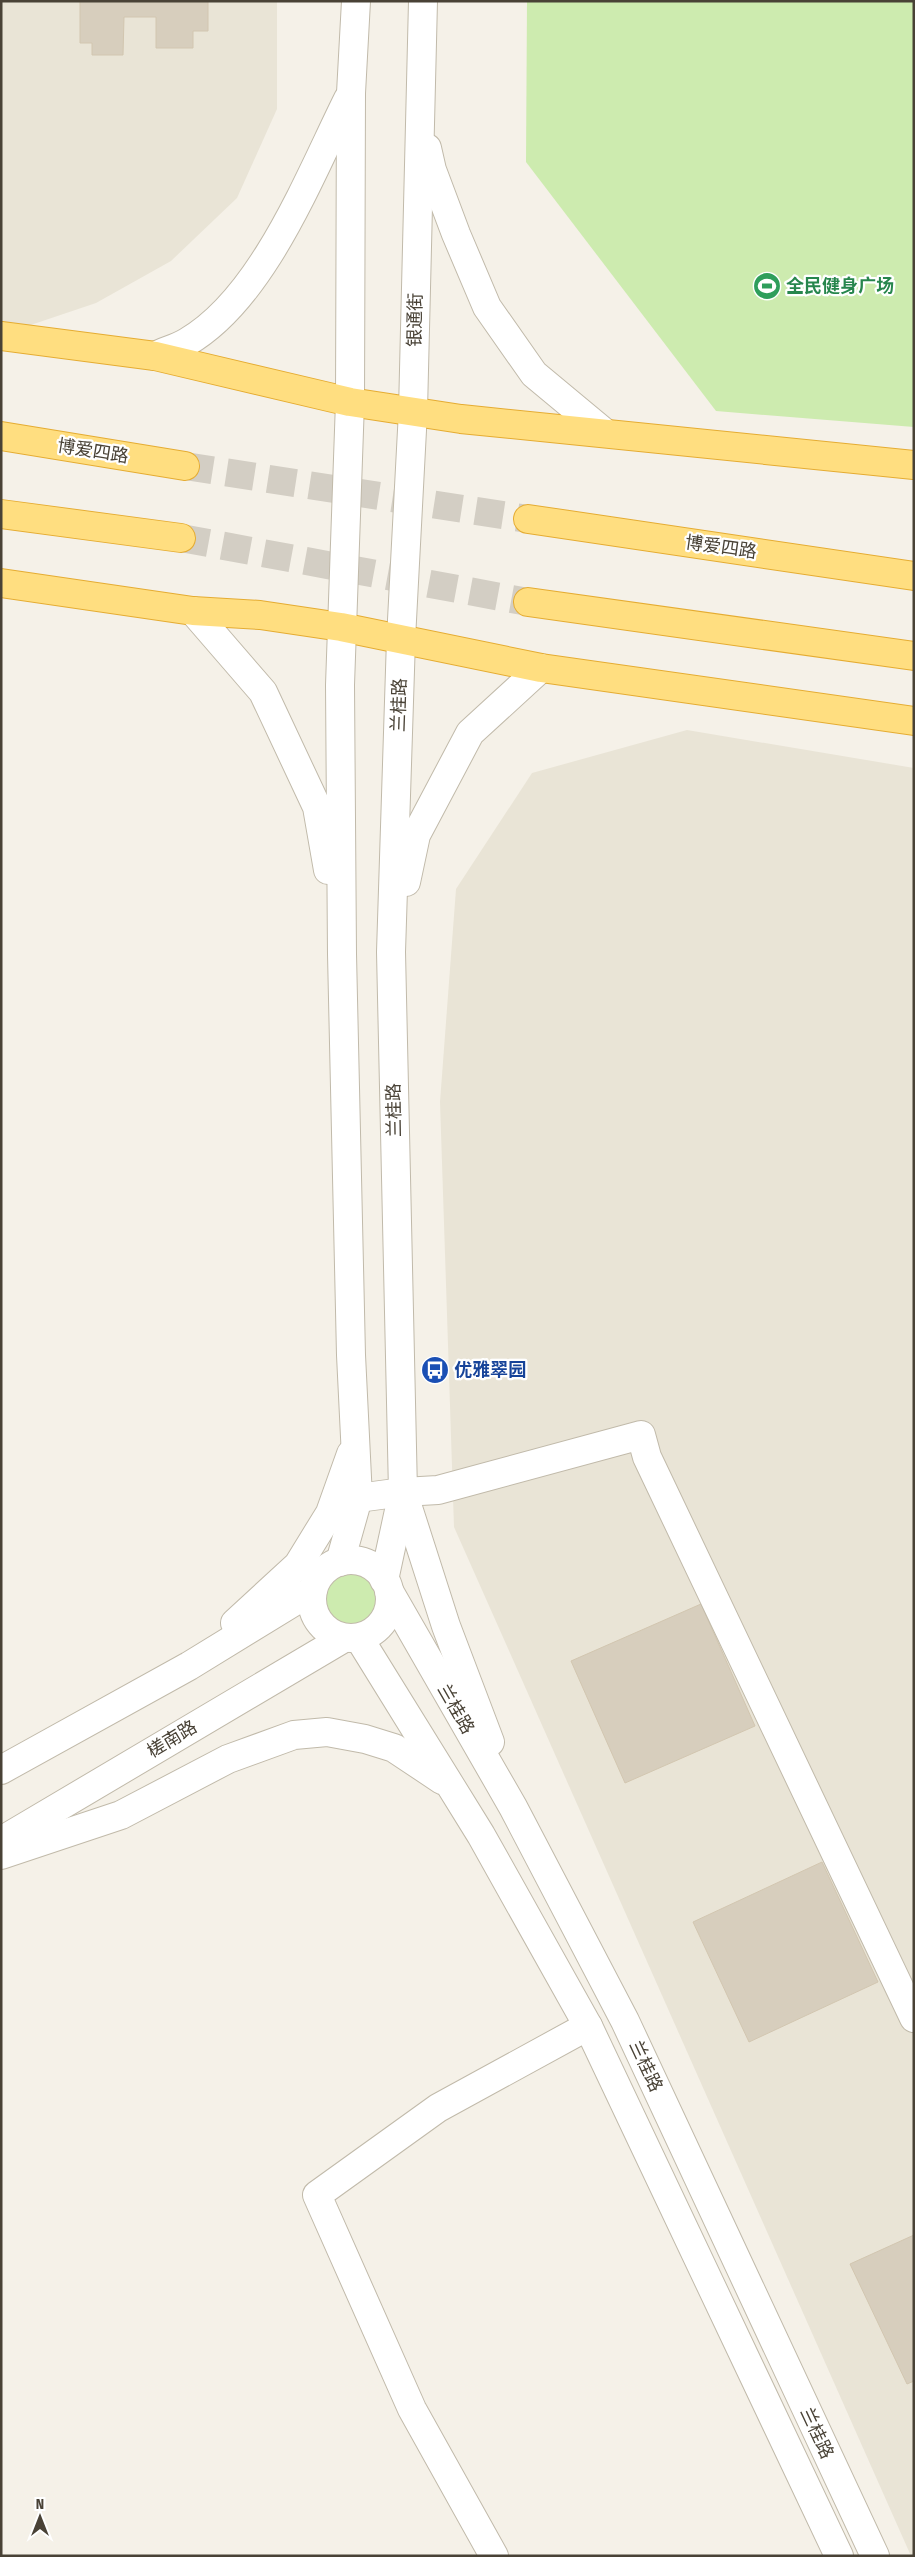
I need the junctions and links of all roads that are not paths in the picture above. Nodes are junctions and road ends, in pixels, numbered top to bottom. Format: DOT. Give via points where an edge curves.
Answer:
graph roads {
  1 [pos="356,1"];
  2 [pos="422,1"];
  3 [pos="351,93"];
  4 [pos="419,113"];
  5 [pos="1,336"];
  6 [pos="155,356"];
  7 [pos="350,402"];
  8 [pos="413,411"];
  9 [pos="605,433"];
  10 [pos="1,436"];
  11 [pos="914,465"];
  12 [pos="185,466"];
  13 [pos="1,514"];
  14 [pos="528,519"];
  15 [pos="181,538"];
  16 [pos="914,576"];
  17 [pos="1,583"];
  18 [pos="528,602"];
  19 [pos="193,611"];
  20 [pos="341,627"];
  21 [pos="401,639"];
  22 [pos="914,656"];
  23 [pos="541,668"];
  24 [pos="914,721"];
  25 [pos="390,952"];
  26 [pos="342,954"];
  27 [pos="355,1443"];
  28 [pos="403,1492"];
  29 [pos="358,1498"];
  30 [pos="340,1562"];
  31 [pos="387,1586"];
  32 [pos="313,1590"];
  33 [pos="352,1638"];
  34 [pos="189,1666"];
  35 [pos="1,1770"];
  36 [pos="450,1784"];
  37 [pos="513,1807"];
  38 [pos="1,1841"];
  39 [pos="1,1855"];
  40 [pos="914,2018"];
  41 [pos="588,2026"];
  42 [pos="494,2556"];
  43 [pos="839,2556"];
  44 [pos="875,2556"];
  1 -- 3 [label="street"];
  2 -- 4 [label="street, 银通街"];
  3 -- 6 [label="street" via="287,220 252,280 209,326 187,342"];
  3 -- 7 [label="street"];
  4 -- 8 [label="street, 银通街"];
  4 -- 9 [label="street" via="432,170 487,307 534,374"];
  5 -- 6 [label="highway"];
  6 -- 7 [label="highway"];
  7 -- 8 [label="highway"];
  7 -- 20 [label="street"];
  8 -- 9 [label="highway"];
  8 -- 21 [label="street, 银通街"];
  9 -- 11 [label="highway"];
  10 -- 12 [label="highway, 博爱四路"];
  13 -- 15 [label="highway"];
  14 -- 16 [label="highway, 博爱四路"];
  17 -- 19 [label="highway"];
  18 -- 22 [label="highway"];
  19 -- 20 [label="highway" via="260,615"];
  19 -- 26 [label="street" via="263,692 318,807"];
  20 -- 21 [label="highway"];
  20 -- 26 [label="street"];
  21 -- 23 [label="highway"];
  21 -- 25 [label="street, 兰桂路"];
  23 -- 24 [label="highway"];
  23 -- 25 [label="street" via="470,733 416,834"];
  25 -- 28 [label="street, 兰桂路"];
  26 -- 27 [label="street"];
  27 -- 29 [label="street"];
  27 -- 34 [label="street" via="330,1514 298,1565"];
  28 -- 29 [label="street"];
  28 -- 31 [label="street, 兰桂路"];
  28 -- 37 [label="street" via="446,1626"];
  28 -- 40 [label="street" via="438,1490 640,1435"];
  29 -- 30 [label="street"];
  30 -- 31 [label="street" via="353,1560 366,1564 376,1570"];
  30 -- 32 [label="street" via="328,1568"];
  31 -- 33 [label="street" via="390,1604 380,1626"];
  31 -- 37 [label="street, 兰桂路"];
  32 -- 33 [label="street" via="312,1605 319,1620 333,1634"];
  32 -- 34 [label="street"];
  33 -- 36 [label="street, 兰桂路"];
  33 -- 38 [label="street, 槎南路"];
  34 -- 35 [label="street"];
  36 -- 39 [label="street" via="394,1748 327,1732 294,1735 228,1759 121,1815"];
  36 -- 41 [label="street, 兰桂路" via="482,1835"];
  37 -- 44 [label="street, 兰桂路" via="625,2020"];
  41 -- 42 [label="street" via="438,2108 318,2195 412,2409"];
  41 -- 43 [label="street, 兰桂路"];
}
